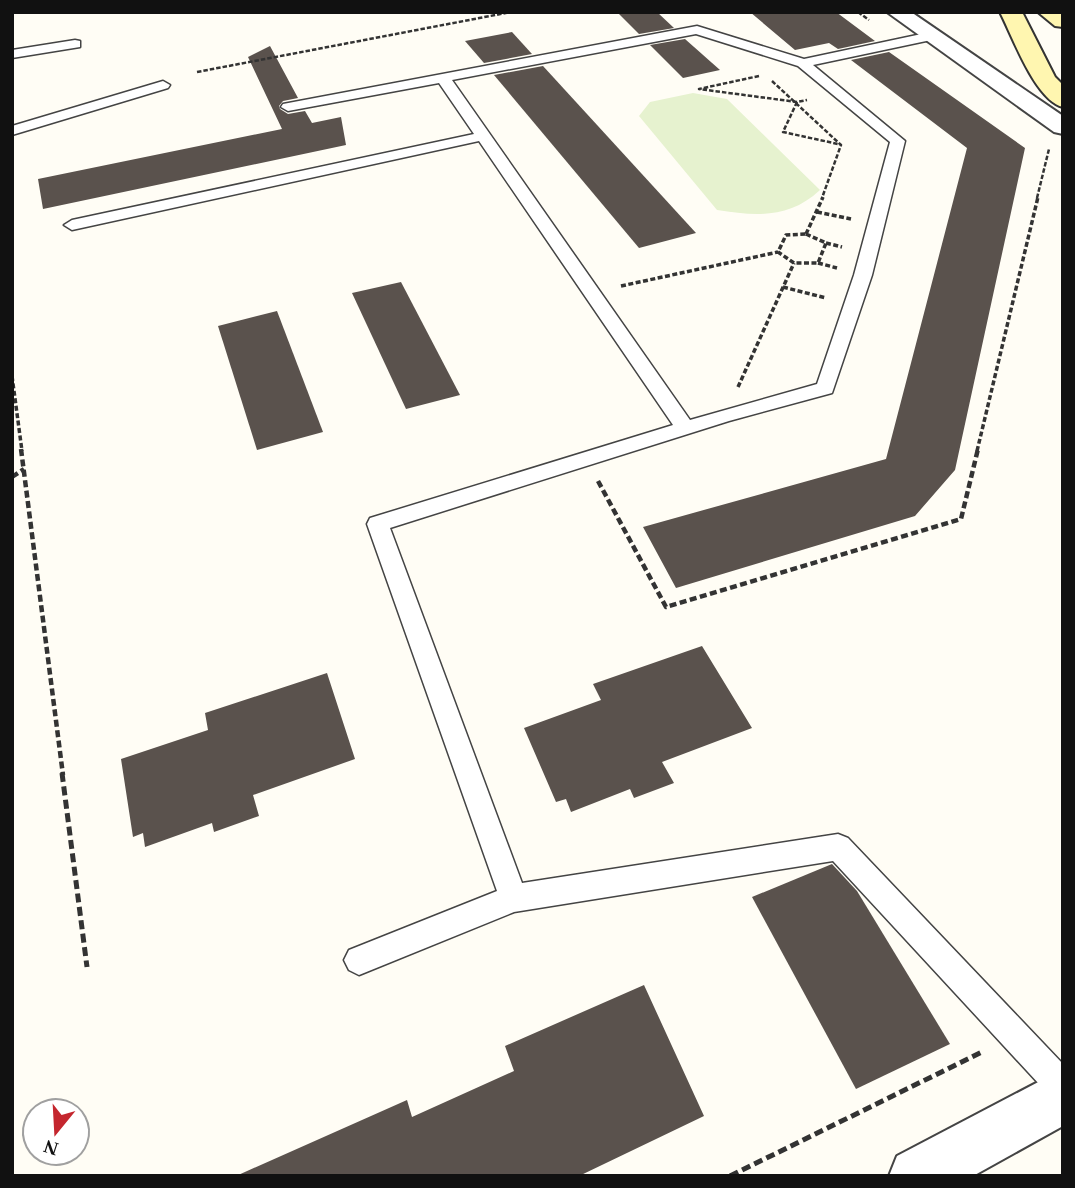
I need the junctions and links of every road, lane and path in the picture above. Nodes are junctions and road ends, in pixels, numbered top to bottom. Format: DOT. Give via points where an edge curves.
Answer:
graph roads {
  1 [pos="511,12"];
  2 [pos="897,12"];
  3 [pos="1011,12"];
  4 [pos="1048,12"];
  5 [pos="1063,21"];
  6 [pos="931,36"];
  7 [pos="75,44"];
  8 [pos="12,54"];
  9 [pos="803,63"];
  10 [pos="197,72"];
  11 [pos="443,78"];
  12 [pos="163,85"];
  13 [pos="1063,100"];
  14 [pos="797,102"];
  15 [pos="288,107"];
  16 [pos="1063,127"];
  17 [pos="12,131"];
  18 [pos="483,136"];
  19 [pos="841,145"];
  20 [pos="1049,148"];
  21 [pos="72,225"];
  22 [pos="806,234"];
  23 [pos="778,252"];
  24 [pos="794,263"];
  25 [pos="783,287"];
  26 [pos="591,293"];
  27 [pos="853,305"];
  28 [pos="12,376"];
  29 [pos="724,416"];
  30 [pos="686,429"];
  31 [pos="587,460"];
  32 [pos="24,469"];
  33 [pos="12,477"];
  34 [pos="514,898"];
  35 [pos="359,960"];
  36 [pos="87,967"];
  37 [pos="1015,1036"];
  38 [pos="1063,1087"];
  39 [pos="1063,1096"];
  40 [pos="730,1176"];
  41 [pos="917,1176"];
  1 -- 10 [label="path"];
  2 -- 6 [label="street"];
  3 -- 13 [label="main road" via="1045,80"];
  4 -- 5 [label="main road"];
  6 -- 9 [label="lane"];
  6 -- 16 [label="street"];
  7 -- 8 [label="lane"];
  9 -- 11 [label="lane" via="697,30"];
  9 -- 27 [label="lane" via="898,141"];
  11 -- 15 [label="lane"];
  11 -- 18 [label="lane"];
  12 -- 17 [label="lane"];
  14 -- 14 [label="path" via="773,99 699,89 764,74"];
  14 -- 19 [label="path"];
  14 -- 19 [label="path" via="783,132"];
  18 -- 21 [label="lane"];
  18 -- 26 [label="lane"];
  19 -- 22 [label="path"];
  20 -- 31 [label="path" via="961,519 666,607"];
  22 -- 23 [label="path" via="786,235"];
  22 -- 24 [label="path" via="826,243 818,263"];
  23 -- 24 [label="path"];
  23 -- 26 [label="path"];
  24 -- 25 [label="path"];
  25 -- 27 [label="path"];
  25 -- 29 [label="path"];
  26 -- 30 [label="lane"];
  27 -- 29 [label="lane" via="825,388"];
  28 -- 32 [label="path"];
  29 -- 30 [label="lane"];
  30 -- 31 [label="lane"];
  31 -- 34 [label="lane" via="379,524"];
  32 -- 33 [label="path"];
  32 -- 36 [label="path"];
  34 -- 35 [label="lane"];
  34 -- 37 [label="lane" via="838,847"];
  37 -- 38 [label="lane"];
  37 -- 40 [label="path"];
  39 -- 41 [label="street"];
}
